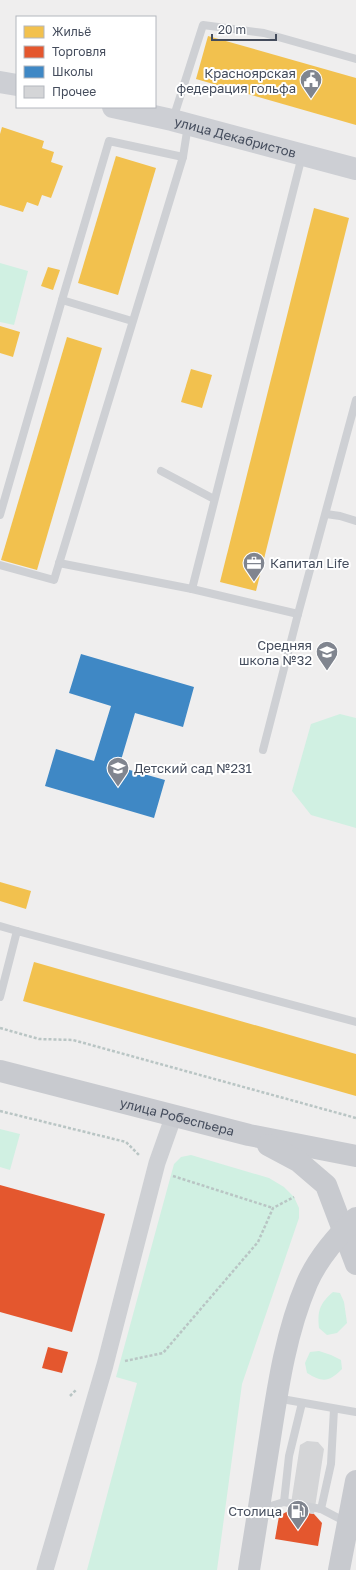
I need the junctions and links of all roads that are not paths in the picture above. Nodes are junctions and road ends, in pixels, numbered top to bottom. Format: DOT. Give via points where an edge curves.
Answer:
graph roads {
  1 [pos="356,59"];
  2 [pos="0,82"];
  3 [pos="16,86"];
  4 [pos="117,108"];
  5 [pos="180,122"];
  6 [pos="302,155"];
  7 [pos="183,157"];
  8 [pos="356,169"];
  9 [pos="62,300"];
  10 [pos="132,321"];
  11 [pos="356,400"];
  12 [pos="161,471"];
  13 [pos="214,499"];
  14 [pos="326,514"];
  15 [pos="0,515"];
  16 [pos="356,521"];
  17 [pos="58,562"];
  18 [pos="0,565"];
  19 [pos="192,588"];
  20 [pos="298,614"];
  21 [pos="262,750"];
  22 [pos="0,926"];
  23 [pos="17,931"];
  24 [pos="0,996"];
  25 [pos="356,1022"];
  26 [pos="0,1071"];
  27 [pos="174,1115"];
  28 [pos="249,1135"];
  29 [pos="356,1156"];
  30 [pos="349,1224"];
  31 [pos="356,1264"];
  32 [pos="276,1398"];
  33 [pos="302,1403"];
  34 [pos="334,1409"];
  35 [pos="356,1412"];
  36 [pos="356,1481"];
  37 [pos="284,1502"];
  38 [pos="321,1509"];
  39 [pos="258,1510"];
  40 [pos="348,1524"];
  41 [pos="45,1570"];
  42 [pos="250,1570"];
  43 [pos="339,1570"];
  1 -- 5 [label="lane" via="264,33 202,24"];
  2 -- 3 [label="street"];
  4 -- 5 [label="street, улица Декабристов"];
  5 -- 6 [label="street, улица Декабристов"];
  5 -- 7 [label="lane"];
  6 -- 8 [label="street, улица Декабристов"];
  6 -- 13 [label="lane"];
  7 -- 9 [label="lane" via="109,141"];
  7 -- 10 [label="lane"];
  9 -- 10 [label="lane"];
  9 -- 15 [label="lane"];
  10 -- 17 [label="lane"];
  11 -- 14 [label="lane"];
  12 -- 13 [label="lane"];
  13 -- 19 [label="lane"];
  14 -- 16 [label="lane"];
  14 -- 20 [label="lane"];
  17 -- 18 [label="lane" via="54,580"];
  17 -- 19 [label="lane"];
  19 -- 20 [label="lane"];
  20 -- 21 [label="lane"];
  22 -- 23 [label="lane"];
  23 -- 24 [label="lane"];
  23 -- 25 [label="lane"];
  26 -- 27 [label="main road, улица Робеспьера"];
  27 -- 28 [label="main road, улица Робеспьера"];
  27 -- 41 [label="street" via="156,1163 105,1365"];
  28 -- 29 [label="main road, улица Робеспьера"];
  28 -- 30 [label="main road" via="298,1162 326,1185"];
  30 -- 31 [label="main road"];
  30 -- 32 [label="main road" via="322,1258 308,1282 291,1328"];
  32 -- 33 [label="lane"];
  32 -- 39 [label="main road"];
  33 -- 34 [label="lane"];
  33 -- 37 [label="lane" via="289,1456"];
  34 -- 35 [label="lane"];
  34 -- 38 [label="lane" via="331,1464"];
  36 -- 40 [label="main road"];
  37 -- 38 [label="lane"];
  37 -- 39 [label="lane"];
  38 -- 40 [label="lane"];
  39 -- 42 [label="main road"];
  40 -- 43 [label="main road"];
}
